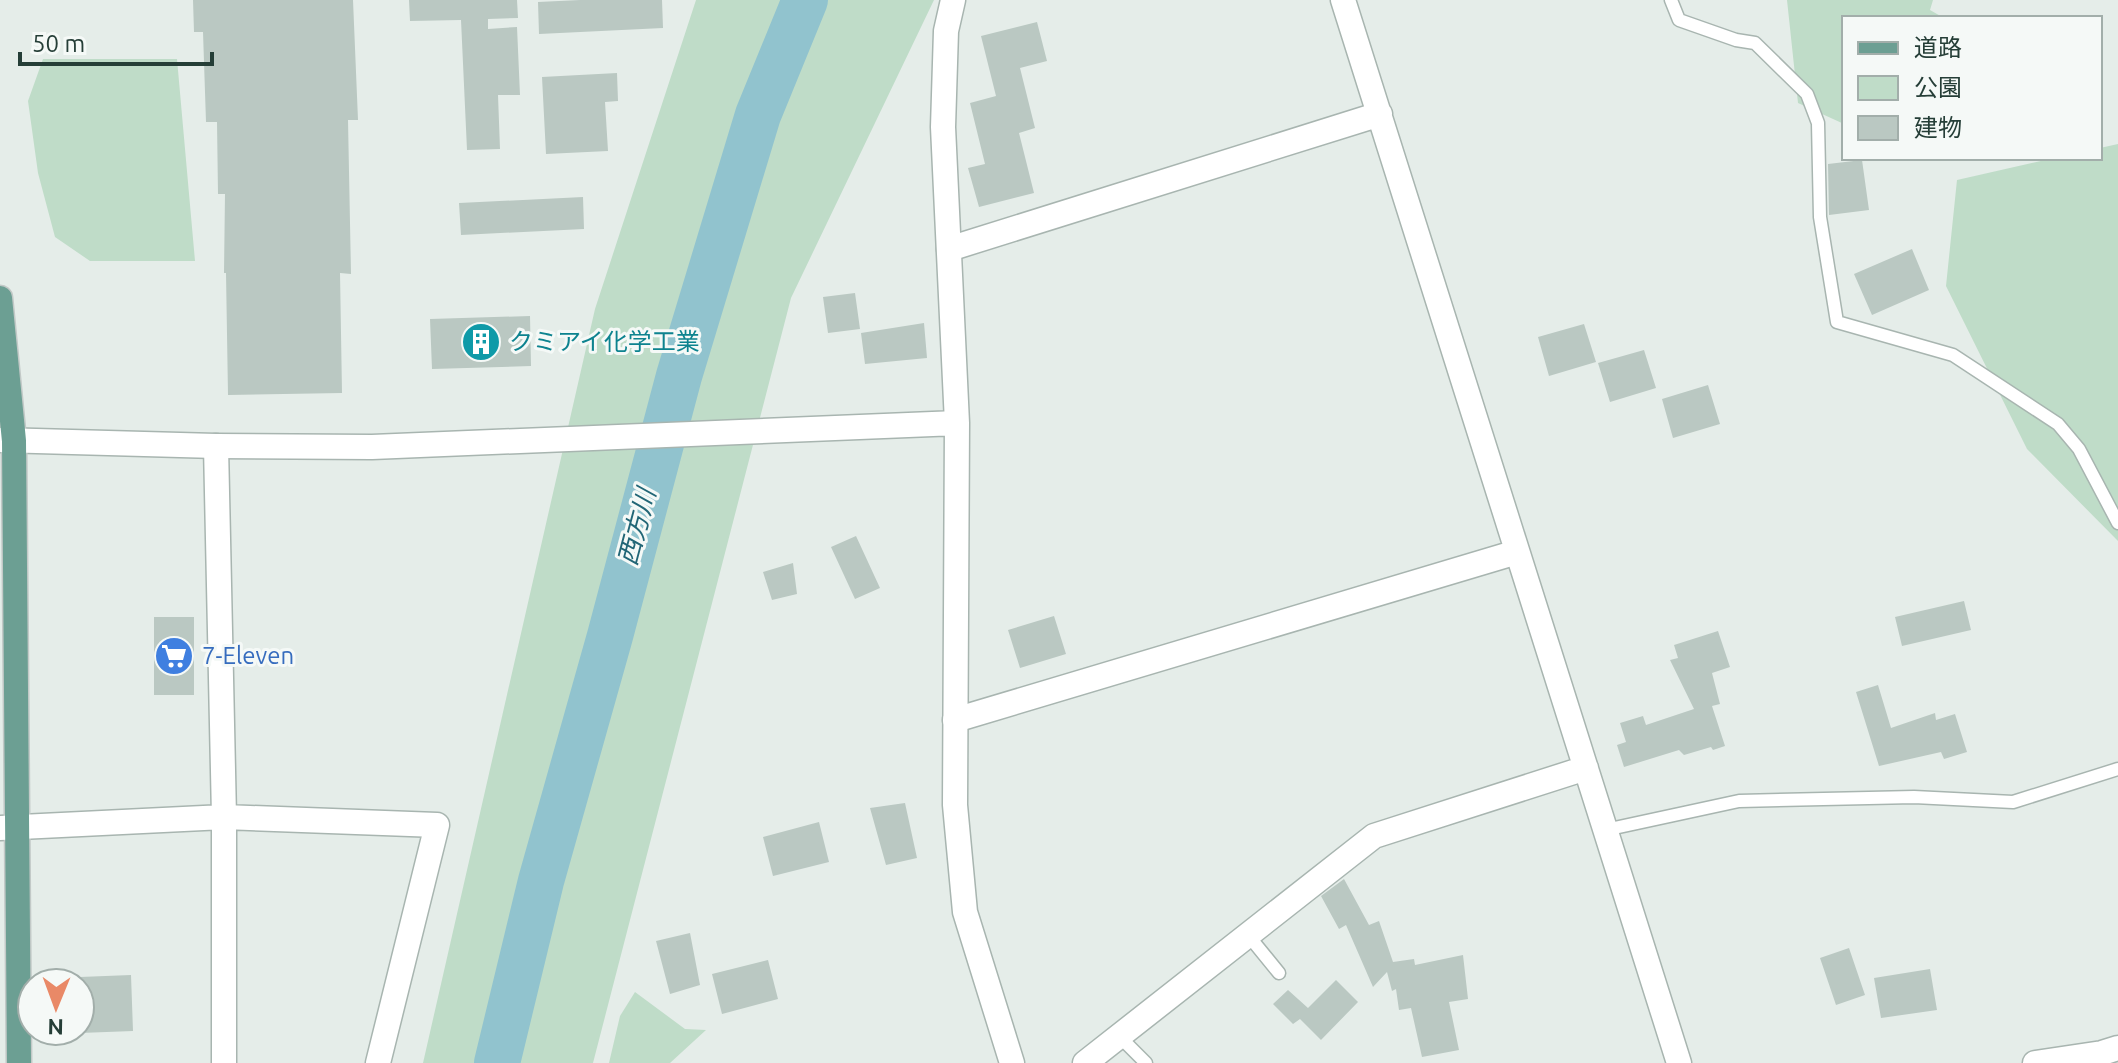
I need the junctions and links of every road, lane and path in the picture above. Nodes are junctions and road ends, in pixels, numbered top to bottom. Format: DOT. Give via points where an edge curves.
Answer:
graph roads {
  1 [pos="953,0"];
  2 [pos="1343,0"];
  3 [pos="1671,0"];
  4 [pos="1380,114"];
  5 [pos="949,249"];
  6 [pos="0,298"];
  7 [pos="957,423"];
  8 [pos="7,441"];
  9 [pos="216,446"];
  10 [pos="2118,523"];
  11 [pos="1517,552"];
  12 [pos="955,720"];
  13 [pos="1586,768"];
  14 [pos="2118,769"];
  15 [pos="224,817"];
  16 [pos="8,828"];
  17 [pos="1605,830"];
  18 [pos="1248,935"];
  19 [pos="1279,973"];
  20 [pos="1119,1036"];
  21 [pos="2118,1048"];
  22 [pos="19,1063"];
  23 [pos="224,1063"];
  24 [pos="378,1063"];
  25 [pos="1012,1063"];
  26 [pos="1085,1063"];
  27 [pos="1146,1063"];
  28 [pos="1679,1063"];
  29 [pos="2035,1063"];
  1 -- 5 [label="street" via="946,31 943,127"];
  2 -- 4 [label="street"];
  3 -- 10 [label="lane" via="1679,20 1755,43 1807,94 1818,123 1820,217 1837,322 1953,355 2058,424 2079,449"];
  4 -- 5 [label="street"];
  4 -- 11 [label="street"];
  5 -- 7 [label="street"];
  6 -- 8 [label="main road"];
  7 -- 9 [label="street" via="372,447"];
  7 -- 12 [label="street"];
  8 -- 9 [label="street"];
  8 -- 16 [label="main road"];
  9 -- 15 [label="street"];
  11 -- 12 [label="street"];
  11 -- 13 [label="street"];
  12 -- 25 [label="street" via="955,805 965,912"];
  13 -- 17 [label="street"];
  13 -- 18 [label="street" via="1374,836"];
  14 -- 17 [label="lane" via="2013,802 1914,797 1739,801"];
  15 -- 16 [label="street"];
  15 -- 23 [label="street"];
  15 -- 24 [label="street" via="437,825"];
  16 -- 22 [label="main road"];
  17 -- 28 [label="street"];
  18 -- 19 [label="lane"];
  18 -- 20 [label="street"];
  20 -- 26 [label="street"];
  20 -- 27 [label="lane"];
  21 -- 29 [label="street"];
}
